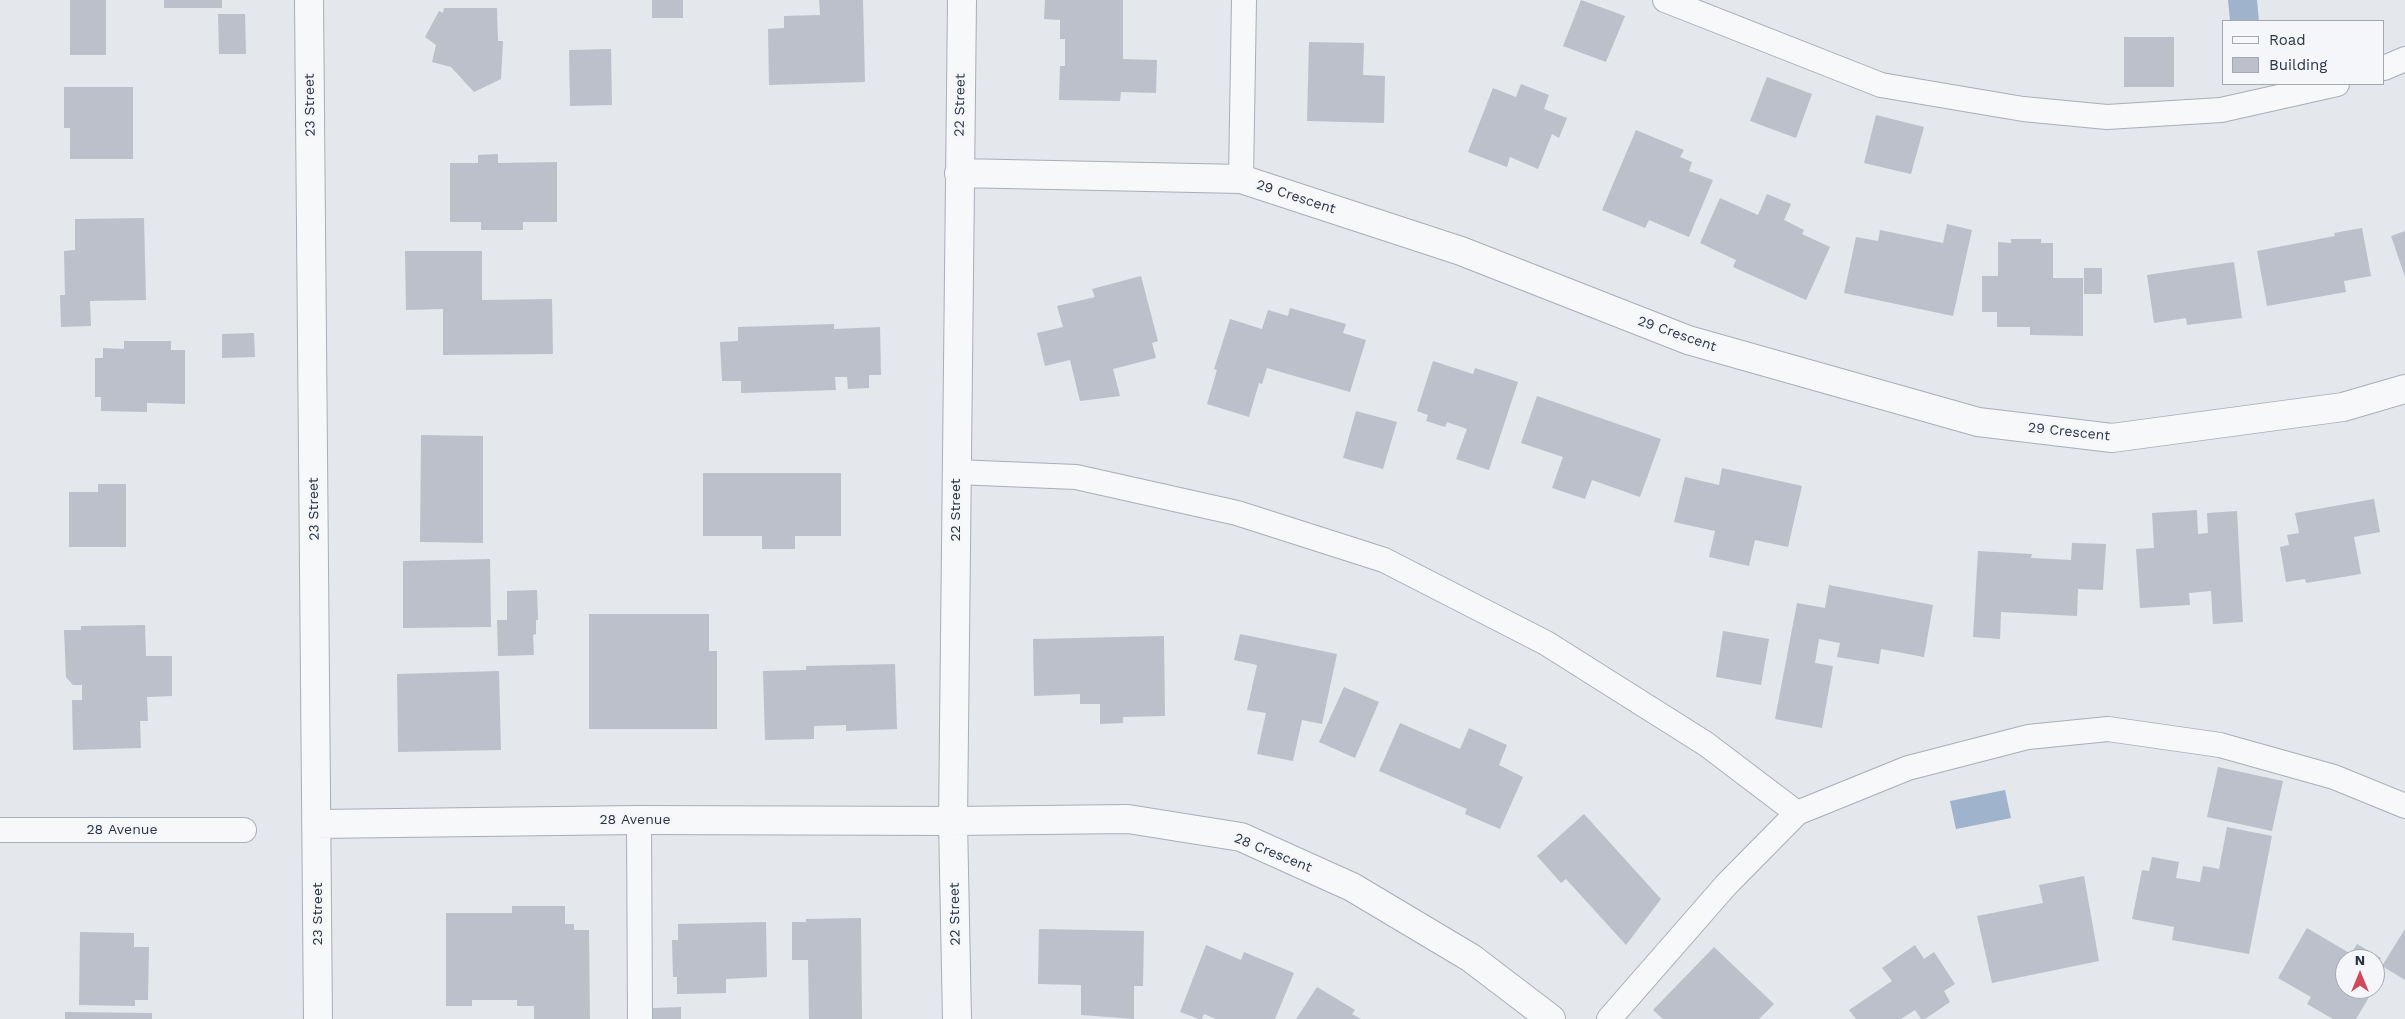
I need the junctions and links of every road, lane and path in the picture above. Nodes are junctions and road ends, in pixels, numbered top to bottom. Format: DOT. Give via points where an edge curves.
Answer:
graph roads {
  1 [pos="309,0"];
  2 [pos="962,0"];
  3 [pos="1244,0"];
  4 [pos="1665,0"];
  5 [pos="2405,59"];
  6 [pos="2385,68"];
  7 [pos="2333,85"];
  8 [pos="959,172"];
  9 [pos="1240,179"];
  10 [pos="2405,389"];
  11 [pos="956,472"];
  12 [pos="2405,806"];
  13 [pos="1797,813"];
  14 [pos="639,820"];
  15 [pos="953,821"];
  16 [pos="317,824"];
  17 [pos="0,830"];
  18 [pos="244,830"];
  19 [pos="318,1019"];
  20 [pos="640,1019"];
  21 [pos="957,1019"];
  22 [pos="1551,1019"];
  23 [pos="1609,1019"];
  1 -- 16 [label="street, 23 Street"];
  2 -- 8 [label="street, 22 Street"];
  3 -- 9 [label="lane"];
  4 -- 7 [label="lane" via="1881,84 2023,109 2107,117 2221,110"];
  5 -- 6 [label="lane"];
  8 -- 9 [label="street, 29 Crescent"];
  8 -- 11 [label="street, 22 Street"];
  9 -- 10 [label="street, 29 Crescent" via="1461,251 1688,340 1978,422 2112,438 2343,407"];
  11 -- 13 [label="lane" via="1076,477 1237,513 1384,560 1546,643 1706,744"];
  11 -- 15 [label="street, 22 Street"];
  12 -- 13 [label="lane" via="2334,777 2220,745 2108,729 2028,737 1908,768"];
  13 -- 23 [label="lane" via="1726,886"];
  14 -- 15 [label="street, 28 Avenue"];
  14 -- 16 [label="street, 28 Avenue"];
  14 -- 20 [label="lane"];
  15 -- 21 [label="street, 22 Street"];
  15 -- 22 [label="street, 28 Crescent" via="1128,818 1241,837 1361,892 1471,958"];
  16 -- 19 [label="street, 23 Street"];
  17 -- 18 [label="lane, 28 Avenue"];
}
